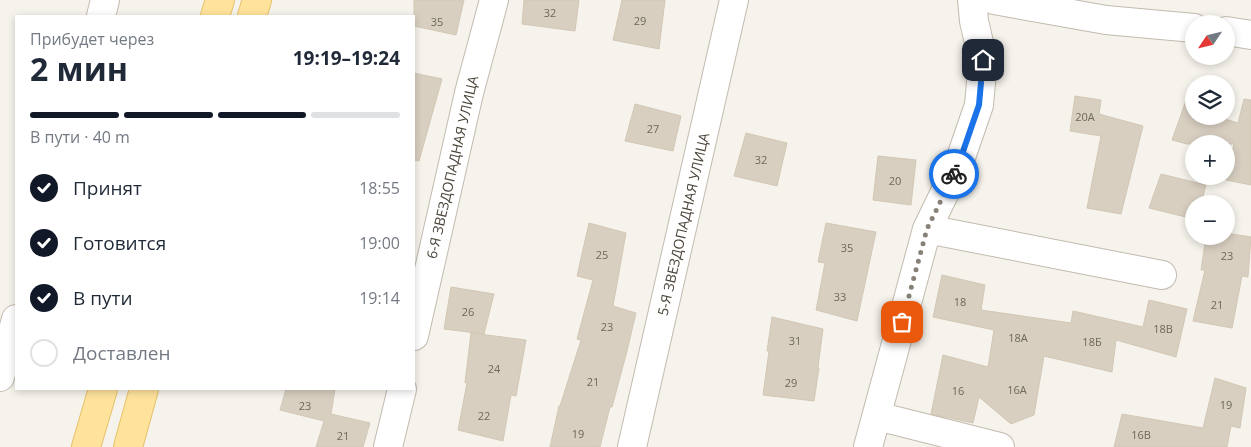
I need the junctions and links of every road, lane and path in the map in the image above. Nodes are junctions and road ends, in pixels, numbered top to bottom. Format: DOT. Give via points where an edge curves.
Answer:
graph roads {
  1 [pos="105,0"];
  2 [pos="220,0"];
  3 [pos="257,0"];
  4 [pos="494,0"];
  5 [pos="734,0"];
  6 [pos="972,0"];
  7 [pos="994,0"];
  8 [pos="101,15"];
  9 [pos="215,15"];
  10 [pos="252,15"];
  11 [pos="1185,27"];
  12 [pos="1235,32"];
  13 [pos="1251,35"];
  14 [pos="927,229"];
  15 [pos="1162,274"];
  16 [pos="15,323"];
  17 [pos="415,332"];
  18 [pos="0,377"];
  19 [pos="103,390"];
  20 [pos="144,390"];
  21 [pos="402,390"];
  22 [pos="877,416"];
  23 [pos="86,447"];
  24 [pos="128,447"];
  25 [pos="388,447"];
  26 [pos="632,447"];
  27 [pos="868,447"];
  28 [pos="1000,447"];
  1 -- 8 [label="street"];
  2 -- 9 [label="main road"];
  3 -- 10 [label="main road"];
  4 -- 17 [label="street, 6-Я ЗВЕЗДОПАДНАЯ УЛИЦА" via="469,93"];
  5 -- 26 [label="street, 5-Я ЗВЕЗДОПАДНАЯ УЛИЦА"];
  6 -- 14 [label="street" via="983,60 979,105 959,163"];
  7 -- 11 [label="street" via="1106,20"];
  12 -- 13 [label="street"];
  14 -- 15 [label="street"];
  14 -- 22 [label="street"];
  16 -- 18 [label="street"];
  19 -- 23 [label="main road"];
  20 -- 24 [label="main road"];
  21 -- 25 [label="street"];
  22 -- 27 [label="street"];
  22 -- 28 [label="street"];
}
